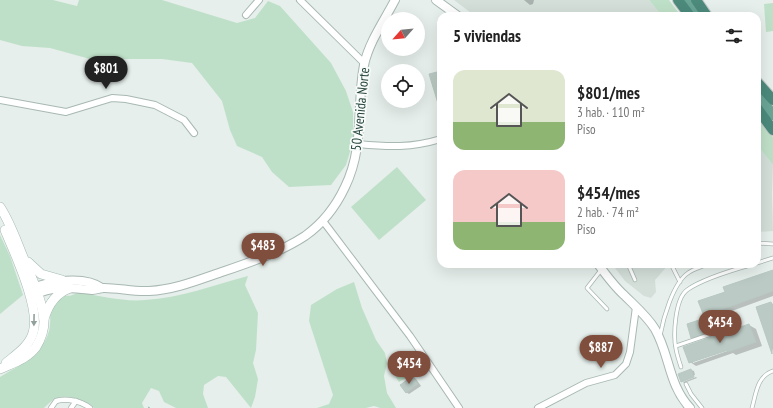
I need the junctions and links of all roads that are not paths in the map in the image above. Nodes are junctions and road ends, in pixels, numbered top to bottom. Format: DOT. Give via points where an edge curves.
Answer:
graph roads {
  1 [pos="259,0"];
  2 [pos="300,0"];
  3 [pos="395,0"];
  4 [pos="436,0"];
  5 [pos="674,0"];
  6 [pos="678,0"];
  7 [pos="687,0"];
  8 [pos="696,0"];
  9 [pos="452,12"];
  10 [pos="686,12"];
  11 [pos="687,12"];
  12 [pos="695,12"];
  13 [pos="705,12"];
  14 [pos="246,15"];
  15 [pos="365,64"];
  16 [pos="761,86"];
  17 [pos="761,88"];
  18 [pos="761,99"];
  19 [pos="0,100"];
  20 [pos="773,100"];
  21 [pos="773,104"];
  22 [pos="761,114"];
  23 [pos="773,115"];
  24 [pos="773,130"];
  25 [pos="194,133"];
  26 [pos="437,140"];
  27 [pos="358,144"];
  28 [pos="0,207"];
  29 [pos="0,217"];
  30 [pos="323,221"];
  31 [pos="761,243"];
  32 [pos="773,244"];
  33 [pos="19,247"];
  34 [pos="773,258"];
  35 [pos="761,262"];
  36 [pos="599,268"];
  37 [pos="602,268"];
  38 [pos="630,268"];
  39 [pos="673,268"];
  40 [pos="699,268"];
  41 [pos="742,268"];
  42 [pos="62,280"];
  43 [pos="635,280"];
  44 [pos="680,282"];
  45 [pos="70,288"];
  46 [pos="102,288"];
  47 [pos="33,291"];
  48 [pos="636,307"];
  49 [pos="607,309"];
  50 [pos="734,316"];
  51 [pos="44,320"];
  52 [pos="660,339"];
  53 [pos="676,346"];
  54 [pos="681,367"];
  55 [pos="0,368"];
  56 [pos="773,371"];
  57 [pos="686,384"];
  58 [pos="76,402"];
  59 [pos="51,408"];
  60 [pos="71,408"];
  61 [pos="90,408"];
  62 [pos="459,408"];
  63 [pos="538,408"];
  64 [pos="690,408"];
  65 [pos="702,408"];
  66 [pos="752,408"];
  1 -- 14 [label="street"];
  2 -- 15 [label="street"];
  3 -- 15 [label="street, 50 Avenida Norte" via="371,43"];
  4 -- 9 [label="street"];
  5 -- 10 [label="main road"];
  6 -- 11 [label="highway"];
  7 -- 12 [label="main road"];
  8 -- 13 [label="highway"];
  15 -- 27 [label="street, 50 Avenida Norte"];
  16 -- 20 [label="highway"];
  17 -- 21 [label="main road"];
  18 -- 23 [label="main road"];
  19 -- 25 [label="street" via="66,112 112,98 126,98 155,106 184,120"];
  22 -- 24 [label="highway"];
  26 -- 27 [label="street" via="406,147"];
  27 -- 30 [label="street, 50 Avenida Norte" via="345,186"];
  28 -- 33 [label="main road"];
  29 -- 47 [label="main road"];
  30 -- 46 [label="street, 50 Avenida Norte" via="286,247 188,284 148,291"];
  30 -- 62 [label="street" via="410,336"];
  31 -- 32 [label="lane"];
  33 -- 42 [label="main road" via="38,272"];
  33 -- 47 [label="main road"];
  34 -- 35 [label="lane"];
  36 -- 49 [label="lane" via="587,288"];
  37 -- 48 [label="street"];
  38 -- 43 [label="lane"];
  39 -- 44 [label="lane"];
  40 -- 44 [label="lane" via="687,273"];
  41 -- 53 [label="lane" via="686,290 679,304 675,326"];
  42 -- 46 [label="street, 50 Avenida Norte" via="95,283"];
  42 -- 47 [label="street, 50 Avenida Norte"];
  44 -- 52 [label="lane" via="666,311"];
  45 -- 46 [label="street, 50 Avenida Norte"];
  45 -- 47 [label="street, 50 Avenida Norte"];
  45 -- 51 [label="main road" via="53,300"];
  47 -- 51 [label="main road"];
  47 -- 55 [label="main road, one-way" via="33,334 26,346"];
  48 -- 52 [label="street" via="650,322"];
  48 -- 63 [label="street" via="626,364 615,375 586,383"];
  50 -- 53 [label="lane" via="714,323 717,332"];
  51 -- 55 [label="main road" via="42,335 32,352 21,360"];
  52 -- 64 [label="street" via="672,377"];
  53 -- 54 [label="lane"];
  56 -- 66 [label="lane" via="760,381"];
  57 -- 65 [label="lane"];
  58 -- 59 [label="street" via="56,401"];
  58 -- 60 [label="street"];
  58 -- 61 [label="street"];
}
